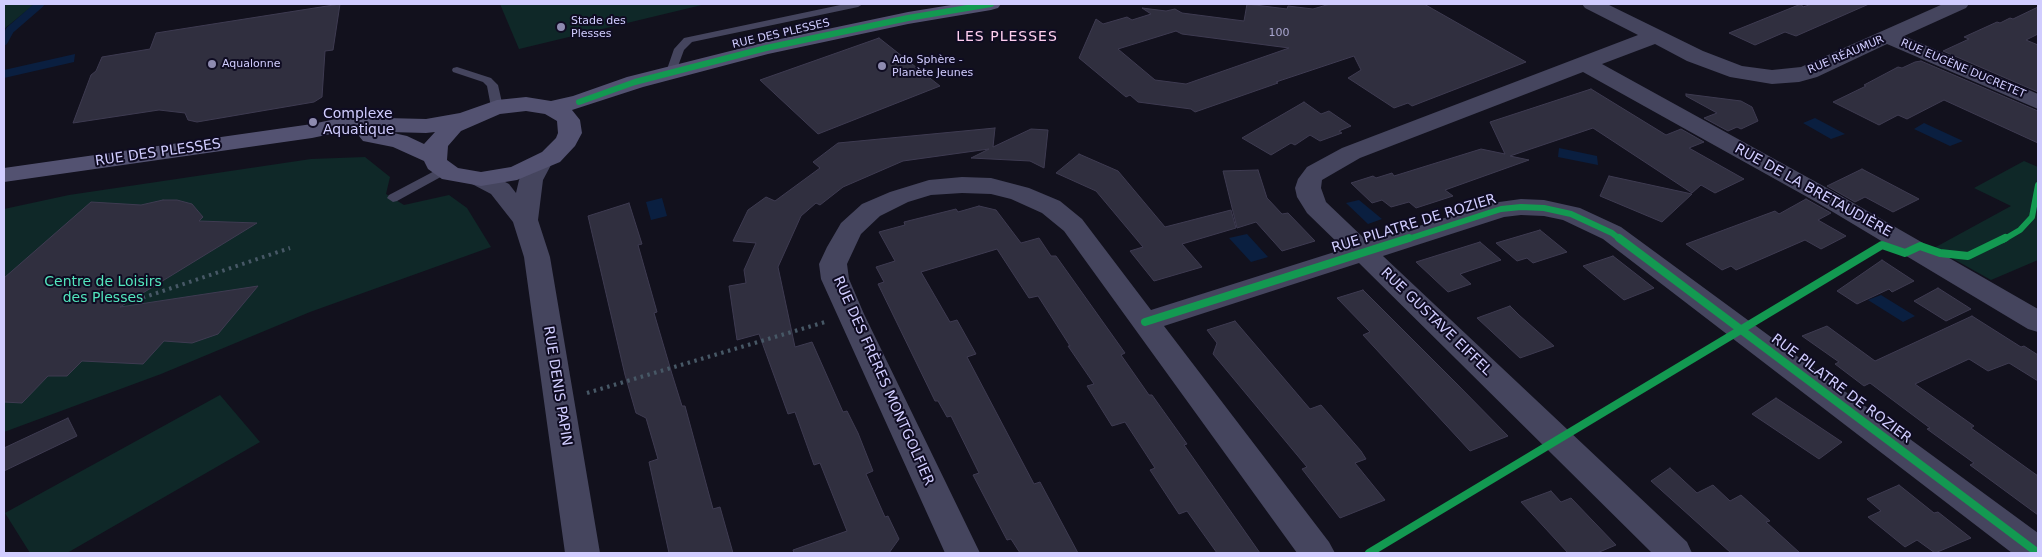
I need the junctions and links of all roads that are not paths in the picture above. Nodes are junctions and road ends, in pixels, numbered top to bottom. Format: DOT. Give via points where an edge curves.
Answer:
graph roads {
  1 [pos="858,4"];
  2 [pos="991,4"];
  3 [pos="1592,4"];
  4 [pos="1959,4"];
  5 [pos="935,9"];
  6 [pos="1656,36"];
  7 [pos="1888,37"];
  8 [pos="1585,64"];
  9 [pos="457,70"];
  10 [pos="670,75"];
  11 [pos="2038,102"];
  12 [pos="497,108"];
  13 [pos="551,108"];
  14 [pos="462,120"];
  15 [pos="570,125"];
  16 [pos="312,131"];
  17 [pos="439,164"];
  18 [pos="539,165"];
  19 [pos="4,175"];
  20 [pos="481,179"];
  21 [pos="393,198"];
  22 [pos="525,220"];
  23 [pos="1364,252"];
  24 [pos="1145,322"];
  25 [pos="2038,322"];
  26 [pos="584,553"];
  27 [pos="962,553"];
  28 [pos="1317,553"];
  29 [pos="1676,553"];
  30 [pos="2038,553"];
  1 -- 10 [label="lane" via="688,40 679,49"];
  2 -- 5 [label="street, RUE DES PLESSES"];
  3 -- 6 [label="street, RUE RÉAUMUR"];
  4 -- 7 [label="street, RUE RÉAUMUR"];
  5 -- 10 [label="street, RUE DES PLESSES"];
  6 -- 7 [label="street, RUE RÉAUMUR" via="1718,65 1772,78 1809,72"];
  6 -- 8 [label="street, RUE GUSTAVE EIFFEL"];
  7 -- 11 [label="street, RUE EUGÈNE DUCRETET"];
  8 -- 23 [label="street, RUE GUSTAVE EIFFEL" via="1351,153 1316,172 1310,179 1310,197 1316,207"];
  8 -- 25 [label="street, RUE DE LA BRETAUDIÈRE" via="1827,198"];
  9 -- 12 [label="lane" via="487,80 492,85"];
  10 -- 13 [label="street, RUE DES PLESSES" via="635,82 579,102"];
  10 -- 15 [label="street, RUE DES PLESSES" via="604,103"];
  12 -- 13 [label="street" via="526,104"];
  12 -- 14 [label="street"];
  13 -- 15 [label="street" via="564,115"];
  14 -- 16 [label="street, RUE DES PLESSES" via="426,126 345,124"];
  14 -- 17 [label="street" via="440,138 434,151"];
  15 -- 18 [label="street, RUE DES PLESSES" via="567,141"];
  16 -- 17 [label="street, RUE DES PLESSES" via="387,138 408,145"];
  16 -- 19 [label="street, RUE DES PLESSES"];
  17 -- 20 [label="street, RUE DES PLESSES" via="460,177"];
  17 -- 21 [label="lane"];
  18 -- 20 [label="street, RUE DES PLESSES" via="517,173"];
  18 -- 22 [label="street, RUE DENIS PAPIN" via="532,180"];
  20 -- 22 [label="street, RUE DENIS PAPIN" via="500,189"];
  22 -- 26 [label="street, RUE DENIS PAPIN" via="537,257"];
  23 -- 24 [label="street, RUE PILATRE DE ROZIER"];
  23 -- 29 [label="street, RUE GUSTAVE EIFFEL"];
  23 -- 30 [label="street, RUE PILATRE DE ROZIER" via="1501,209 1544,208 1571,214 1612,233"];
  24 -- 27 [label="street, RUE DES FRÈRES MONTGOLFIER" via="1073,225 1051,207 1020,193 962,184 929,188 871,210 850,229 833,264 835,279"];
  24 -- 28 [label="street, RUE DES FRÈRES MONTGOLFIER"];
}
